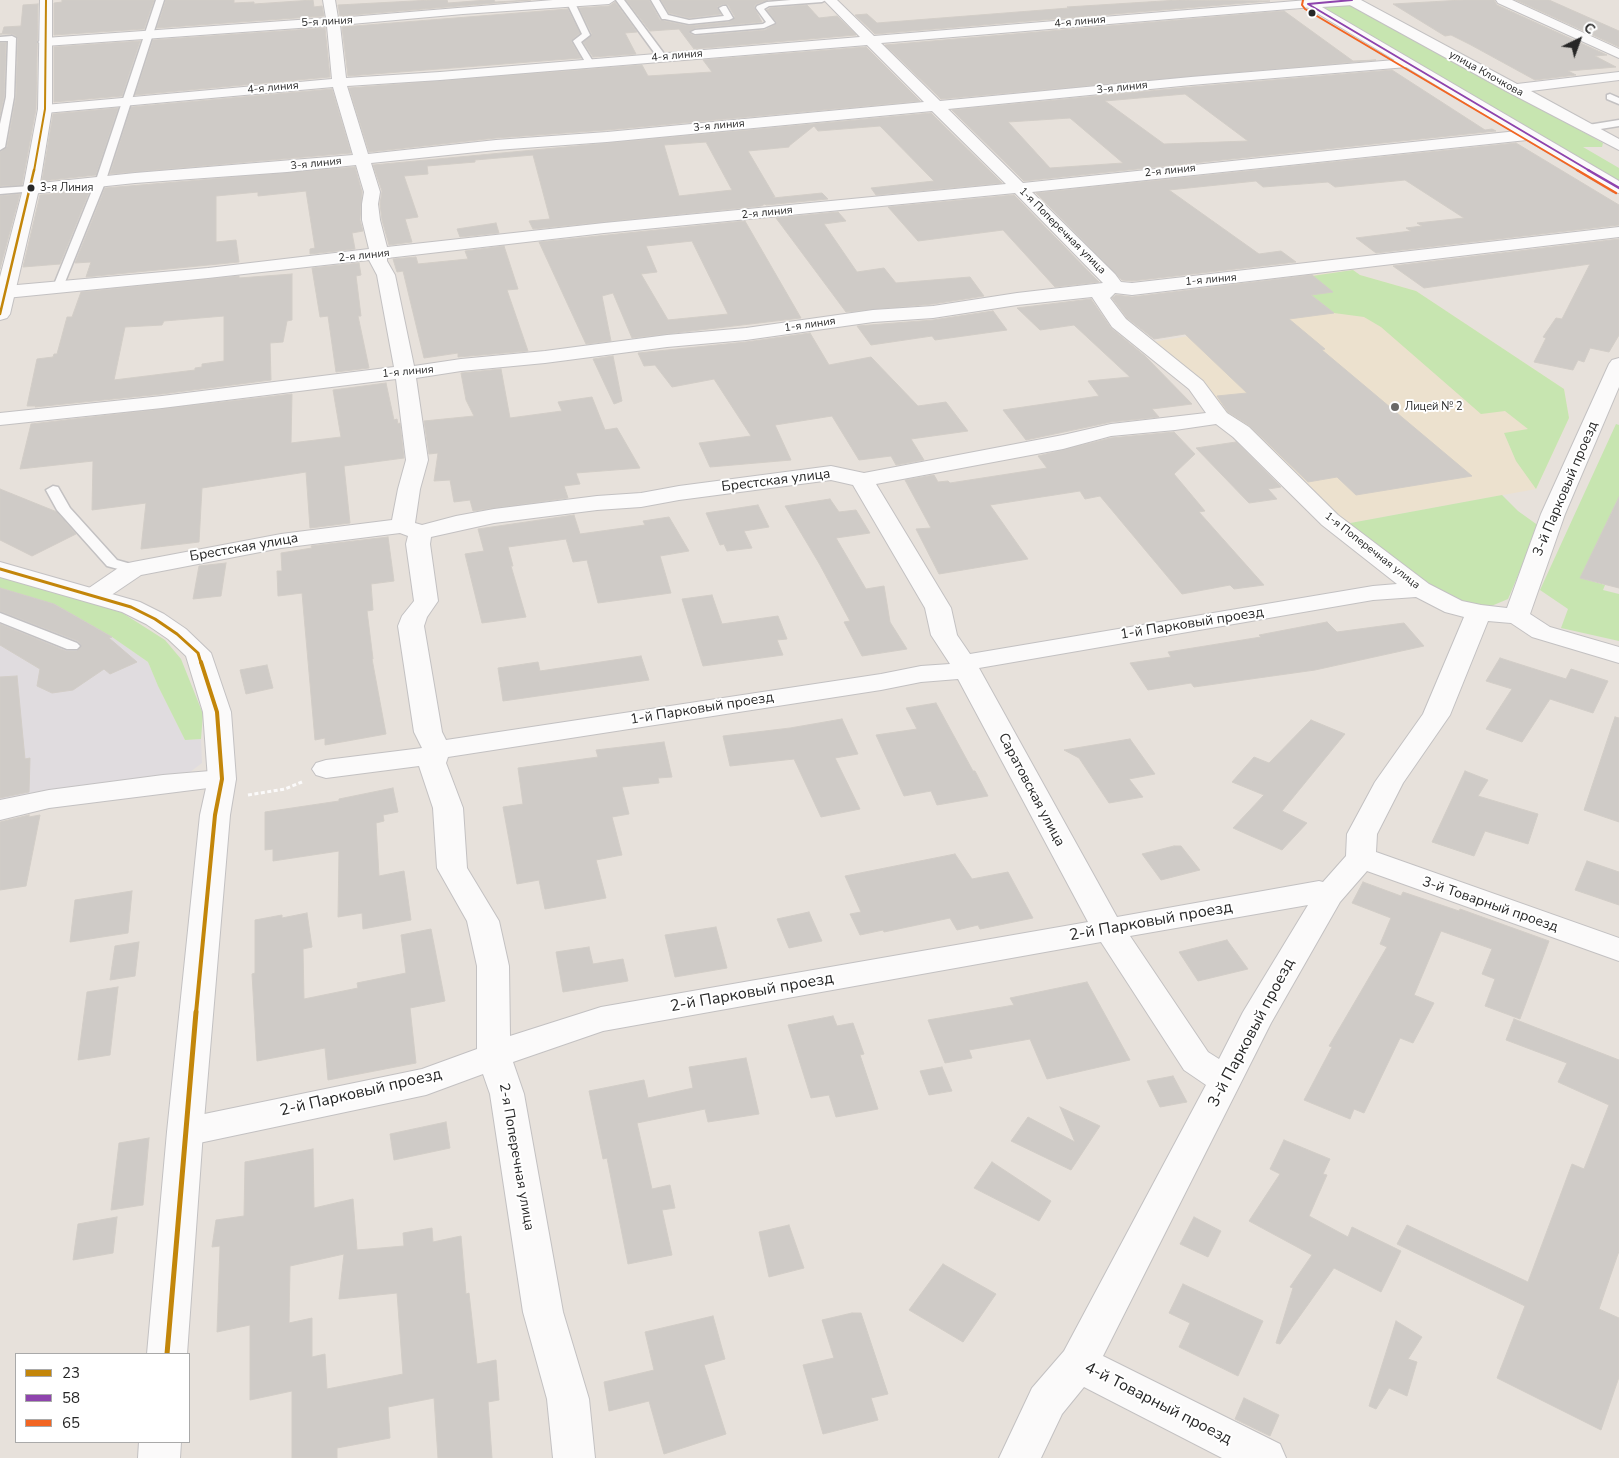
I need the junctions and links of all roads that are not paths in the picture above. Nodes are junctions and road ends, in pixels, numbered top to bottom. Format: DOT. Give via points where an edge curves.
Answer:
graph roads {
  1 [pos="46,0"];
  2 [pos="160,0"];
  3 [pos="609,0"];
  4 [pos="620,0"];
  5 [pos="656,0"];
  6 [pos="822,0"];
  7 [pos="830,0"];
  8 [pos="1356,0"];
  9 [pos="1502,0"];
  10 [pos="1305,2"];
  11 [pos="571,3"];
  12 [pos="722,8"];
  13 [pos="332,11"];
  14 [pos="695,32"];
  15 [pos="150,35"];
  16 [pos="0,39"];
  17 [pos="870,40"];
  18 [pos="45,42"];
  19 [pos="11,46"];
  20 [pos="0,47"];
  21 [pos="1619,54"];
  22 [pos="662,57"];
  23 [pos="590,63"];
  24 [pos="1407,63"];
  25 [pos="1619,76"];
  26 [pos="339,83"];
  27 [pos="1513,89"];
  28 [pos="128,102"];
  29 [pos="936,105"];
  30 [pos="45,109"];
  31 [pos="1619,123"];
  32 [pos="1588,128"];
  33 [pos="1527,135"];
  34 [pos="1619,145"];
  35 [pos="0,147"];
  36 [pos="363,159"];
  37 [pos="100,183"];
  38 [pos="1018,187"];
  39 [pos="31,188"];
  40 [pos="1619,188"];
  41 [pos="0,190"];
  42 [pos="1619,232"];
  43 [pos="378,254"];
  44 [pos="58,287"];
  45 [pos="1112,287"];
  46 [pos="6,292"];
  47 [pos="0,314"];
  48 [pos="1619,364"];
  49 [pos="405,373"];
  50 [pos="1220,417"];
  51 [pos="0,420"];
  52 [pos="862,480"];
  53 [pos="53,490"];
  54 [pos="412,530"];
  55 [pos="0,569"];
  56 [pos="133,569"];
  57 [pos="1420,590"];
  58 [pos="95,596"];
  59 [pos="1481,613"];
  60 [pos="1517,616"];
  61 [pos="0,617"];
  62 [pos="72,646"];
  63 [pos="1619,655"];
  64 [pos="965,667"];
  65 [pos="435,753"];
  66 [pos="326,769"];
  67 [pos="220,790"];
  68 [pos="0,810"];
  69 [pos="1361,858"];
  70 [pos="1329,895"];
  71 [pos="1109,930"];
  72 [pos="1619,950"];
  73 [pos="494,1056"];
  74 [pos="1226,1080"];
  75 [pos="185,1132"];
  76 [pos="167,1353"];
  77 [pos="1078,1364"];
  78 [pos="160,1443"];
  79 [pos="159,1458"];
  80 [pos="574,1458"];
  81 [pos="1020,1458"];
  82 [pos="1265,1458"];
  1 -- 18 [label="street"];
  2 -- 15 [label="lane"];
  3 -- 11 [label="street, 5-я линия"];
  4 -- 22 [label="lane"];
  5 -- 12 [label="lane" via="665,16 690,22 729,18"];
  6 -- 14 [label="lane" via="767,4 760,8 771,23 764,26"];
  7 -- 17 [label="street, 1-я Поперечная улица"];
  8 -- 10 [label="street, улица Клочкова"];
  8 -- 27 [label="street, улица Клочкова"];
  9 -- 21 [label="street"];
  10 -- 17 [label="street, 4-я линия"];
  10 -- 24 [label="street"];
  11 -- 13 [label="street, 5-я линия" via="463,10"];
  11 -- 23 [label="lane" via="586,35 577,41"];
  13 -- 15 [label="street, 5-я линия" via="290,24"];
  13 -- 26 [label="street, 2-я Поперечная улица"];
  15 -- 18 [label="street, 5-я линия"];
  15 -- 28 [label="lane"];
  16 -- 19 [label="lane" via="12,38"];
  17 -- 22 [label="street, 4-я линия"];
  17 -- 29 [label="street, 1-я Поперечная улица"];
  18 -- 30 [label="street"];
  19 -- 20 [label="lane"];
  19 -- 35 [label="lane" via="10,97"];
  22 -- 23 [label="street, 4-я линия"];
  23 -- 26 [label="street, 4-я линия"];
  24 -- 29 [label="street, 3-я линия"];
  24 -- 33 [label="street"];
  25 -- 27 [label="street"];
  26 -- 28 [label="street, 4-я линия"];
  26 -- 36 [label="street, 2-я Поперечная улица"];
  27 -- 32 [label="street, улица Клочкова"];
  28 -- 30 [label="street, 4-я линия"];
  28 -- 37 [label="lane"];
  29 -- 36 [label="street, 3-я линия"];
  29 -- 38 [label="street, 1-я Поперечная улица"];
  30 -- 39 [label="street"];
  31 -- 32 [label="lane"];
  32 -- 34 [label="street, улица Клочкова"];
  33 -- 38 [label="street, 2-я линия"];
  33 -- 40 [label="street"];
  36 -- 37 [label="street, 3-я линия"];
  36 -- 43 [label="street, 2-я Поперечная улица" via="372,192 370,212"];
  37 -- 39 [label="street, 3-я линия"];
  37 -- 44 [label="lane"];
  38 -- 43 [label="street, 2-я линия"];
  38 -- 45 [label="street, 1-я Поперечная улица" via="1109,278"];
  39 -- 41 [label="lane"];
  39 -- 46 [label="street"];
  42 -- 45 [label="street, 1-я линия" via="1245,277 1132,289"];
  43 -- 44 [label="street, 2-я линия"];
  43 -- 49 [label="street, 2-я Поперечная улица" via="386,275"];
  44 -- 46 [label="street, 2-я линия"];
  45 -- 49 [label="street, 1-я линия" via="934,312 873,316 746,334 667,340"];
  45 -- 50 [label="street, 1-я Поперечная улица" via="1101,298 1118,323 1196,385"];
  46 -- 47 [label="street"];
  48 -- 60 [label="street, 3-й Парковый проезд" via="1553,514"];
  49 -- 51 [label="street, 1-я линия"];
  49 -- 54 [label="street, 2-я Поперечная улица" via="417,460 409,489"];
  50 -- 52 [label="street, Брестская улица" via="1111,430"];
  50 -- 57 [label="street, 1-я Поперечная улица" via="1241,432 1330,520"];
  52 -- 54 [label="street, Брестская улица" via="848,475 822,474 641,500 494,516"];
  52 -- 64 [label="street, Саратовская улица" via="938,608 944,635"];
  53 -- 56 [label="lane" via="64,510 112,563"];
  54 -- 56 [label="street, Брестская улица" via="282,541"];
  54 -- 65 [label="street, 2-я Поперечная улица" via="418,544 426,601 411,626 428,732"];
  55 -- 58 [label="street"];
  56 -- 58 [label="street, Брестская улица"];
  57 -- 59 [label="street, 1-я Поперечная улица" via="1454,607"];
  57 -- 64 [label="street, 1-й Парковый проезд" via="1373,593"];
  58 -- 67 [label="street" via="131,607 155,619 198,653 217,712"];
  59 -- 60 [label="street, 1-я Поперечная улица"];
  59 -- 69 [label="street" via="1474,621 1436,715 1388,782 1362,834"];
  60 -- 63 [label="street" via="1541,632"];
  61 -- 62 [label="lane"];
  64 -- 65 [label="street, 1-й Парковый проезд"];
  64 -- 71 [label="street, Саратовская улица"];
  65 -- 66 [label="street, 1-й Парковый проезд"];
  65 -- 73 [label="street, 2-я Поперечная улица" via="432,763 448,808 452,868 483,921 493,966"];
  67 -- 68 [label="street" via="163,784 49,799"];
  67 -- 75 [label="street"];
  69 -- 70 [label="street, 3-й Парковый проезд"];
  69 -- 72 [label="street, 3-й Товарный проезд"];
  70 -- 71 [label="street, 2-й Парковый проезд" via="1319,892"];
  70 -- 74 [label="street, 3-й Парковый проезд" via="1255,1021"];
  71 -- 73 [label="street, 2-й Парковый проезд" via="601,1019"];
  71 -- 74 [label="street, Саратовская улица" via="1196,1062"];
  73 -- 75 [label="street, 2-й Парковый проезд" via="426,1082"];
  73 -- 80 [label="street, 2-я Поперечная улица" via="507,1094 543,1312 568,1400"];
  74 -- 77 [label="street, 3-й Парковый проезд"];
  75 -- 76 [label="street"];
  77 -- 81 [label="street, 3-й Парковый проезд" via="1047,1401"];
  77 -- 82 [label="street, 4-й Товарный проезд"];
  78 -- 79 [label="street"];
}
